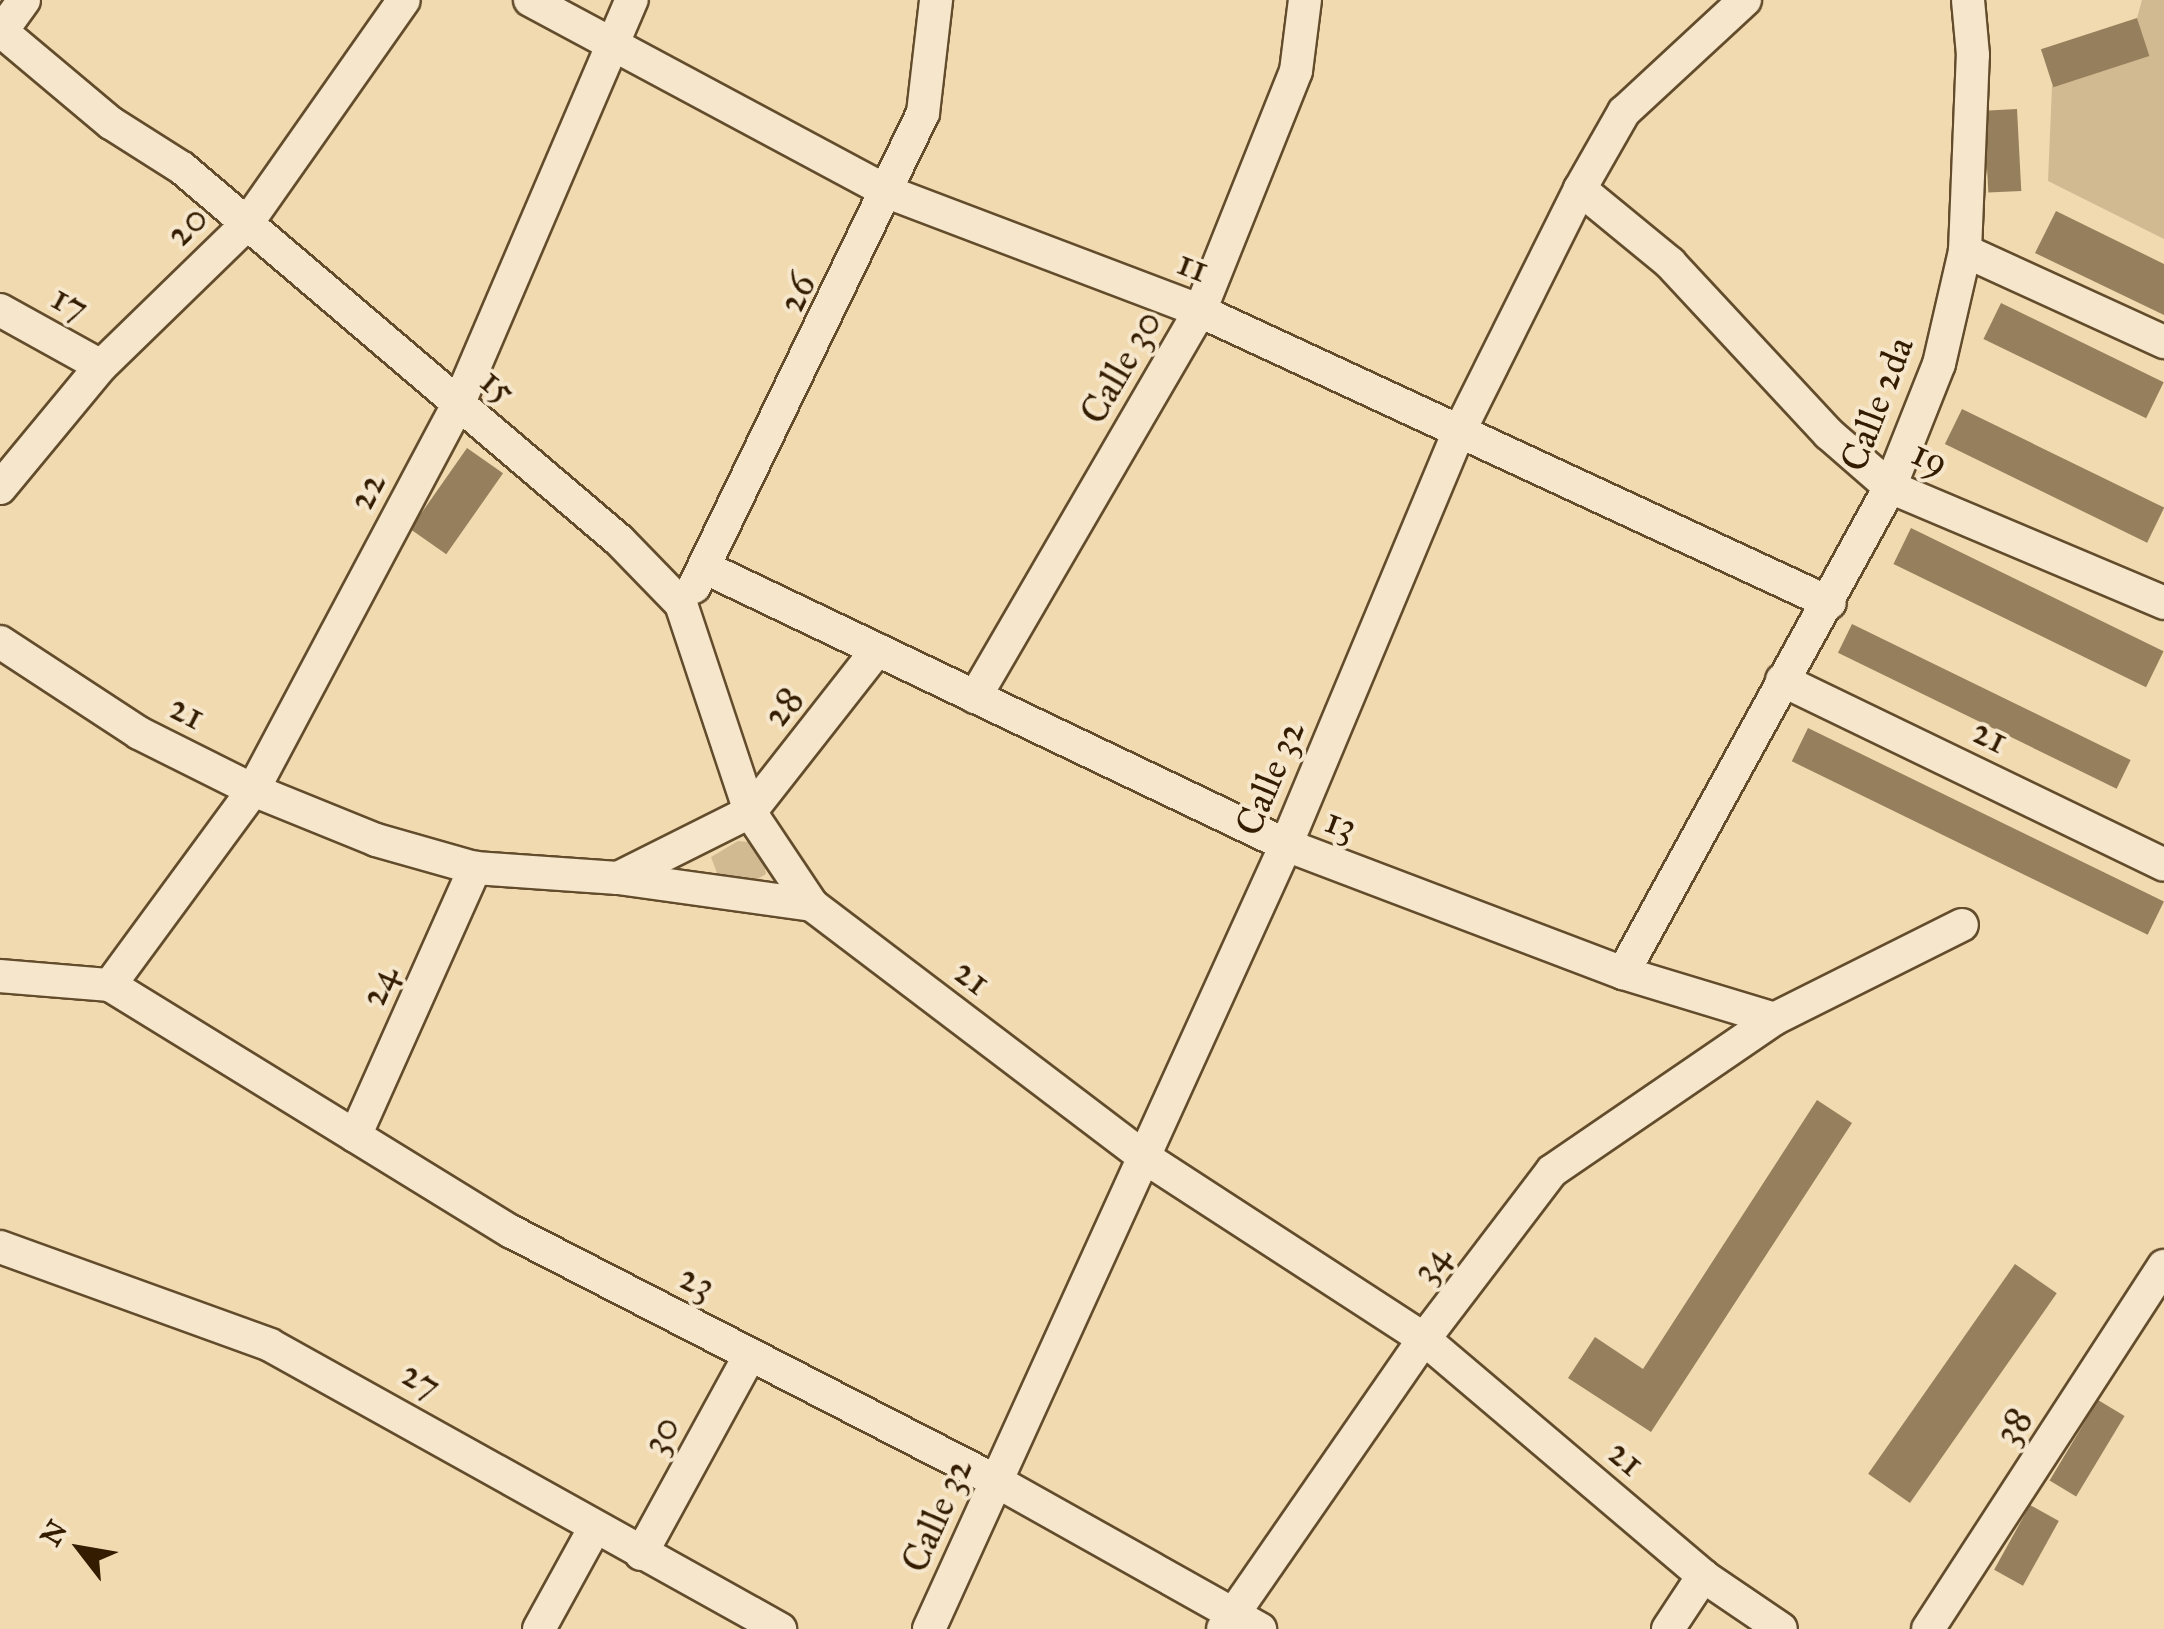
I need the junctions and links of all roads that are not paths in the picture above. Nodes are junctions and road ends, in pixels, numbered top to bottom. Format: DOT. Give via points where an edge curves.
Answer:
graph roads {
  1 [pos="24,0"];
  2 [pos="404,0"];
  3 [pos="530,0"];
  4 [pos="632,0"];
  5 [pos="936,0"];
  6 [pos="1305,0"];
  7 [pos="1745,0"];
  8 [pos="1968,0"];
  9 [pos="1,31"];
  10 [pos="612,48"];
  11 [pos="1580,189"];
  12 [pos="890,193"];
  13 [pos="245,226"];
  14 [pos="1965,250"];
  15 [pos="0,310"];
  16 [pos="1200,310"];
  17 [pos="2164,342"];
  18 [pos="101,366"];
  19 [pos="458,405"];
  20 [pos="1458,434"];
  21 [pos="1890,487"];
  22 [pos="0,488"];
  23 [pos="708,569"];
  24 [pos="1830,602"];
  25 [pos="2164,603"];
  26 [pos="681,604"];
  27 [pos="0,642"];
  28 [pos="878,650"];
  29 [pos="1782,680"];
  30 [pos="976,697"];
  31 [pos="253,790"];
  32 [pos="750,812"];
  33 [pos="1286,845"];
  34 [pos="2164,865"];
  35 [pos="475,868"];
  36 [pos="618,878"];
  37 [pos="812,906"];
  38 [pos="1962,924"];
  39 [pos="1623,973"];
  40 [pos="0,976"];
  41 [pos="110,985"];
  42 [pos="1774,1019"];
  43 [pos="356,1136"];
  44 [pos="1142,1155"];
  45 [pos="0,1246"];
  46 [pos="2164,1266"];
  47 [pos="1424,1339"];
  48 [pos="750,1355"];
  49 [pos="996,1481"];
  50 [pos="594,1529"];
  51 [pos="641,1554"];
  52 [pos="1703,1576"];
  53 [pos="1238,1624"];
  54 [pos="538,1629"];
  55 [pos="780,1629"];
  56 [pos="929,1629"];
  57 [pos="1668,1629"];
  58 [pos="1781,1629"];
  59 [pos="1928,1629"];
  1 -- 9 [label="street"];
  2 -- 13 [label="street, 20"];
  3 -- 10 [label="street, 11"];
  4 -- 10 [label="street, 22"];
  5 -- 12 [label="street, 26" via="923,113"];
  6 -- 16 [label="street, Calle 30" via="1296,71"];
  7 -- 11 [label="street, Calle 32" via="1624,112"];
  8 -- 14 [label="street, Calle 2da" via="1974,55"];
  9 -- 13 [label="street, 15" via="111,123 182,168"];
  10 -- 12 [label="street, 11"];
  10 -- 19 [label="street, 22"];
  11 -- 20 [label="street, Calle 32"];
  11 -- 21 [label="street, 19" via="1670,263 1828,434"];
  12 -- 16 [label="street, 11"];
  12 -- 23 [label="street, 26"];
  13 -- 18 [label="street, 20"];
  13 -- 19 [label="street, 15"];
  14 -- 17 [label="street"];
  14 -- 21 [label="street, Calle 2da" via="1939,364"];
  15 -- 18 [label="street, 17"];
  16 -- 20 [label="street, 11"];
  16 -- 30 [label="street, Calle 30"];
  18 -- 22 [label="street, 20"];
  19 -- 26 [label="street, 15" via="620,541"];
  19 -- 31 [label="street, 22"];
  20 -- 24 [label="street, 11"];
  20 -- 33 [label="street, Calle 32"];
  21 -- 24 [label="street, Calle 2da"];
  21 -- 25 [label="street, 19"];
  23 -- 26 [label="street, 26"];
  23 -- 28 [label="street, 13"];
  24 -- 29 [label="street, Calle 2da"];
  26 -- 32 [label="street, 15"];
  27 -- 31 [label="street, 21" via="139,733"];
  28 -- 30 [label="street, 13"];
  28 -- 32 [label="street, 28"];
  29 -- 34 [label="street, 21"];
  29 -- 39 [label="street, Calle 2da"];
  30 -- 33 [label="street, 13"];
  31 -- 35 [label="street, 21" via="376,840"];
  31 -- 41 [label="street, 22"];
  32 -- 36 [label="street"];
  32 -- 37 [label="street, 15"];
  33 -- 39 [label="street, 13"];
  33 -- 44 [label="street, Calle 32"];
  35 -- 36 [label="street, 21"];
  35 -- 43 [label="street, 24"];
  36 -- 37 [label="street, 21"];
  37 -- 44 [label="street, 21"];
  38 -- 42 [label="street"];
  39 -- 42 [label="street, 13"];
  40 -- 41 [label="street"];
  41 -- 43 [label="street, 23"];
  42 -- 47 [label="street, 34" via="1552,1170"];
  43 -- 48 [label="street, 23" via="512,1232"];
  44 -- 47 [label="street, 21"];
  44 -- 49 [label="street, Calle 32"];
  45 -- 50 [label="street, 27" via="270,1345"];
  46 -- 59 [label="street, 38"];
  47 -- 52 [label="street, 21"];
  47 -- 53 [label="street, 34"];
  48 -- 49 [label="street, 23"];
  48 -- 51 [label="street, 30"];
  49 -- 53 [label="street, 23"];
  49 -- 56 [label="street, Calle 32"];
  50 -- 51 [label="street, 27"];
  50 -- 54 [label="street"];
  51 -- 55 [label="street, 27"];
  52 -- 57 [label="street"];
  52 -- 58 [label="street, 21"];
}
